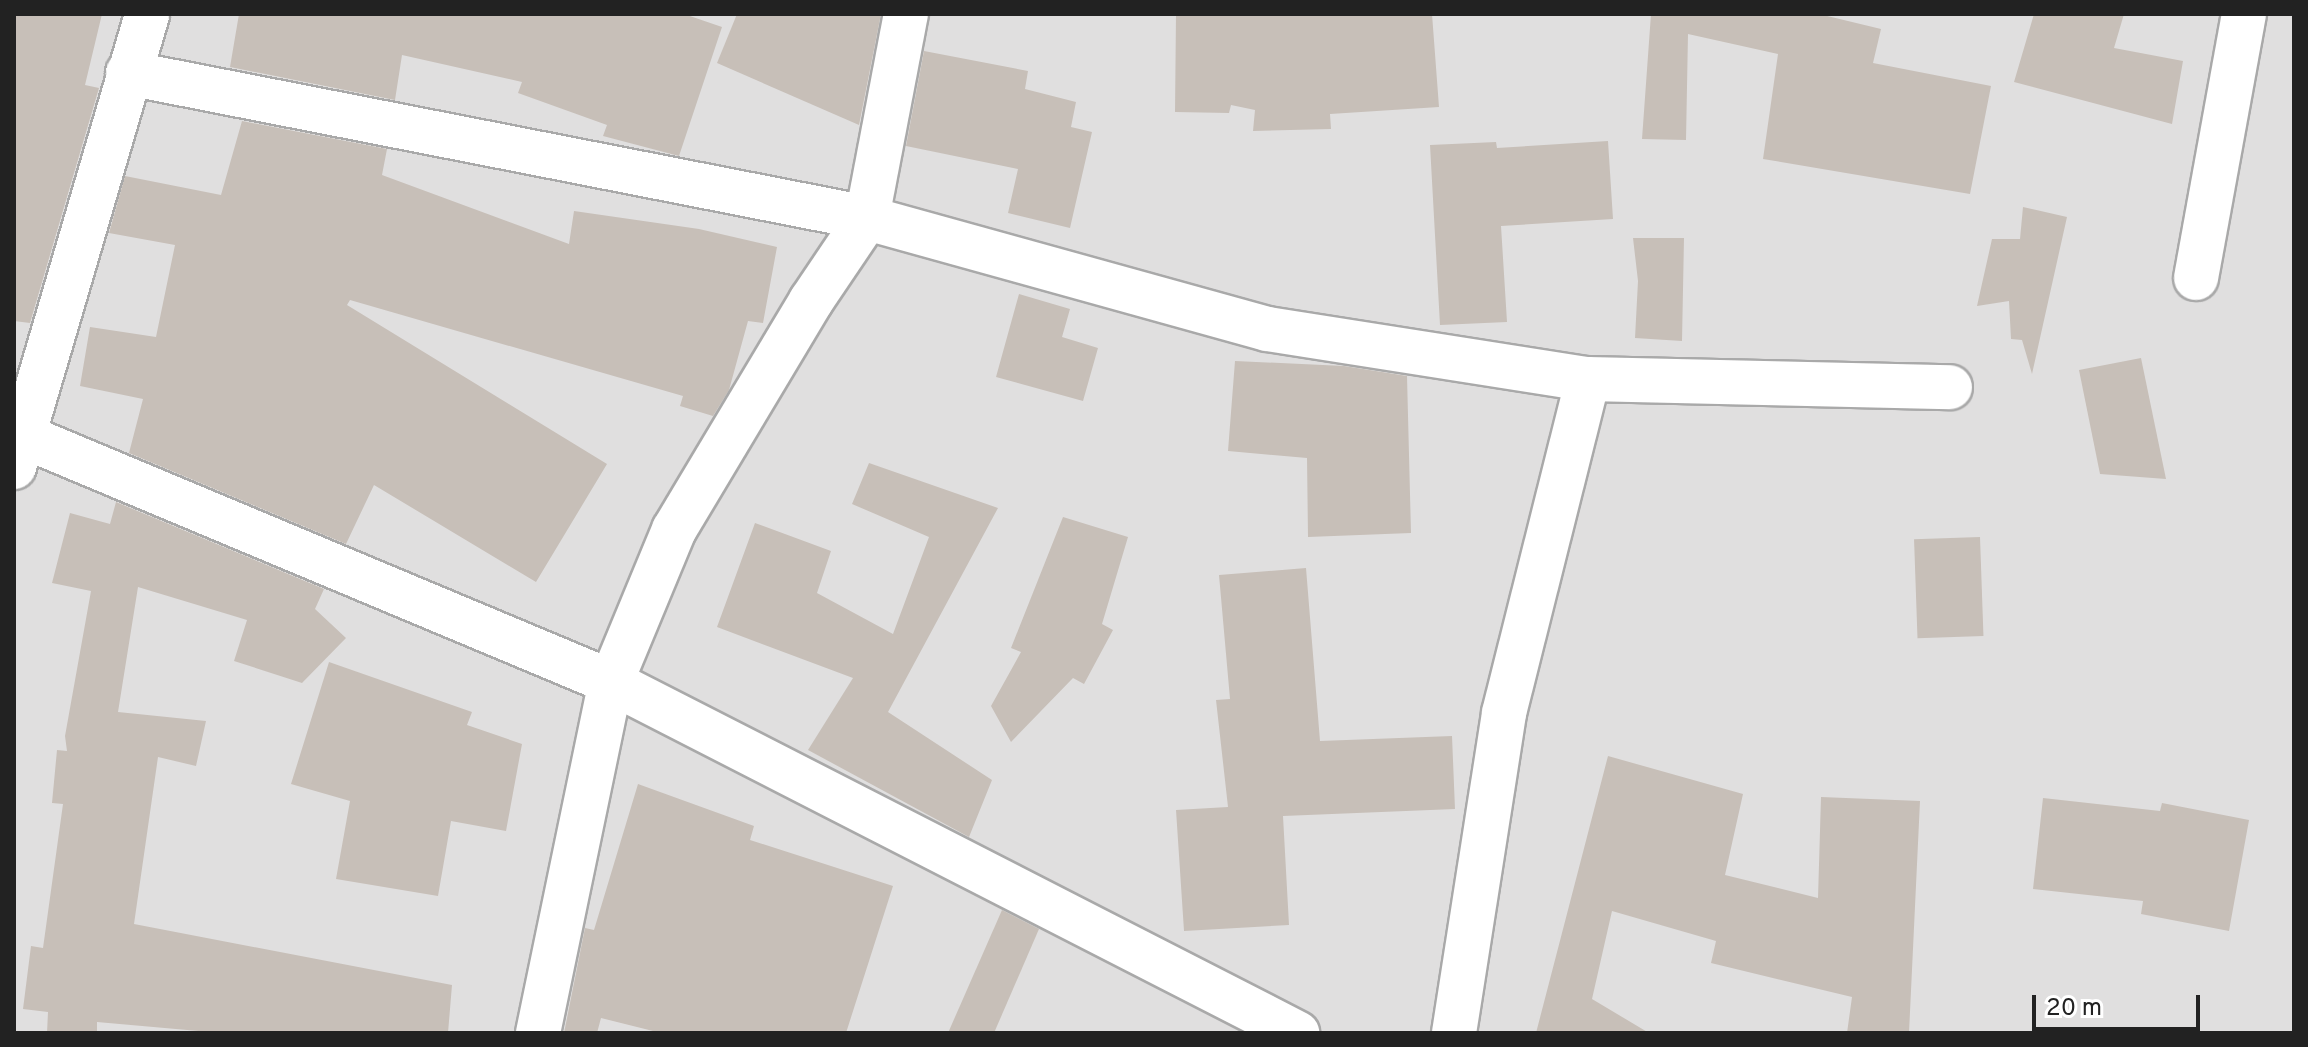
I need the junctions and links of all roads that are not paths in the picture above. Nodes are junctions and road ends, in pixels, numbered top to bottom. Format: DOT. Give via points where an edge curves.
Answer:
graph roads {
  1 [pos="147,14"];
  2 [pos="906,14"];
  3 [pos="2244,14"];
  4 [pos="128,73"];
  5 [pos="867,218"];
  6 [pos="2196,278"];
  7 [pos="1588,379"];
  8 [pos="1950,387"];
  9 [pos="16,445"];
  10 [pos="611,682"];
  11 [pos="538,1033"];
  12 [pos="1297,1033"];
  13 [pos="1454,1033"];
  1 -- 4 [label="street"];
  2 -- 5 [label="street"];
  3 -- 6 [label="street"];
  4 -- 5 [label="street"];
  4 -- 9 [label="street"];
  5 -- 7 [label="street" via="1267,329"];
  5 -- 10 [label="street" via="674,530"];
  7 -- 8 [label="street"];
  7 -- 13 [label="street" via="1504,713"];
  9 -- 10 [label="street"];
  10 -- 11 [label="street"];
  10 -- 12 [label="street"];
}
